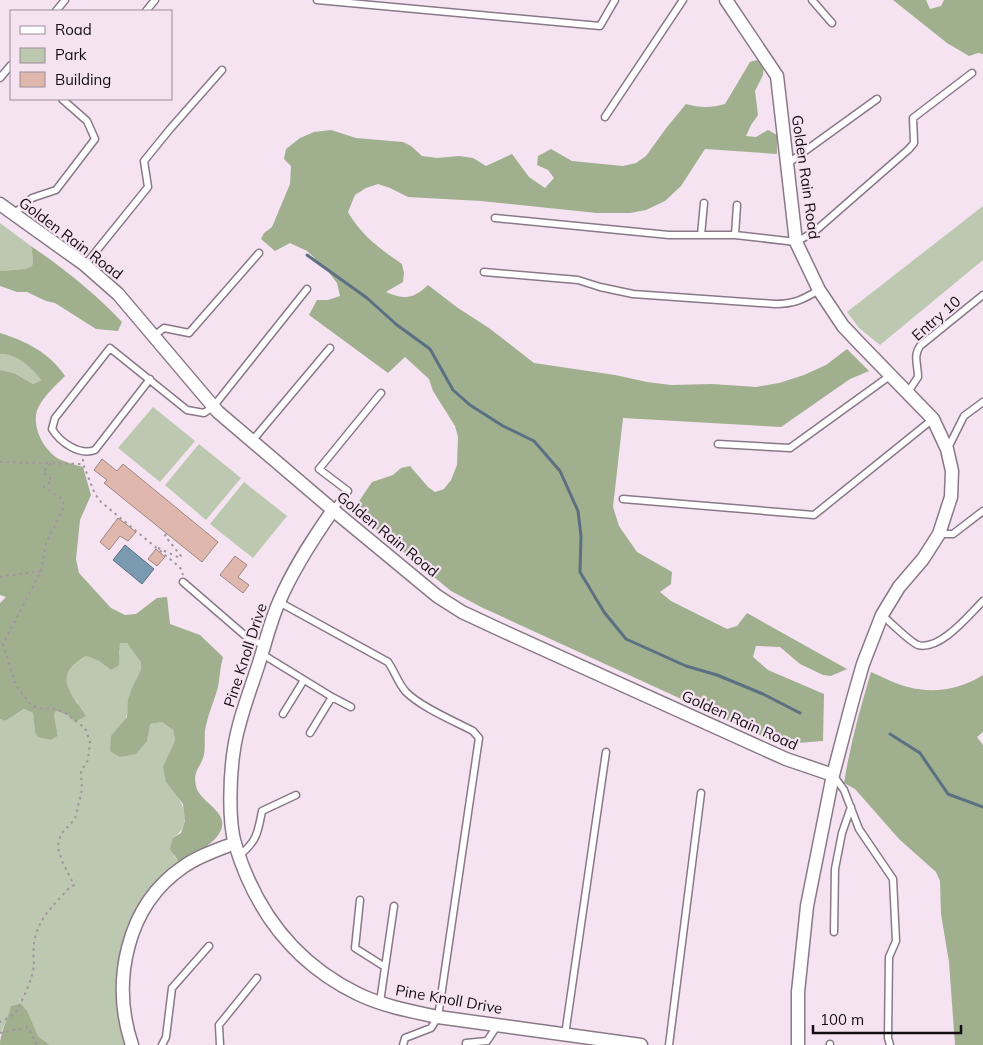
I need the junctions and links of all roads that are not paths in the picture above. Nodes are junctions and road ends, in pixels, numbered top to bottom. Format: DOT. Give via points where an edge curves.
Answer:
graph roads {
  1 [pos="66,0"];
  2 [pos="317,0"];
  3 [pos="615,0"];
  4 [pos="682,0"];
  5 [pos="726,0"];
  6 [pos="812,0"];
  7 [pos="57,10"];
  8 [pos="832,22"];
  9 [pos="10,66"];
  10 [pos="222,70"];
  11 [pos="972,73"];
  12 [pos="0,78"];
  13 [pos="877,99"];
  14 [pos="63,100"];
  15 [pos="605,117"];
  16 [pos="787,164"];
  17 [pos="704,203"];
  18 [pos="0,204"];
  19 [pos="737,205"];
  20 [pos="14,214"];
  21 [pos="495,218"];
  22 [pos="701,235"];
  23 [pos="735,235"];
  24 [pos="796,242"];
  25 [pos="259,253"];
  26 [pos="85,265"];
  27 [pos="484,272"];
  28 [pos="307,289"];
  29 [pos="819,290"];
  30 [pos="983,295"];
  31 [pos="154,336"];
  32 [pos="330,348"];
  33 [pos="891,375"];
  34 [pos="150,379"];
  35 [pos="908,392"];
  36 [pos="381,393"];
  37 [pos="983,402"];
  38 [pos="213,407"];
  39 [pos="933,419"];
  40 [pos="252,442"];
  41 [pos="718,444"];
  42 [pos="947,449"];
  43 [pos="623,499"];
  44 [pos="332,510"];
  45 [pos="983,512"];
  46 [pos="940,534"];
  47 [pos="183,582"];
  48 [pos="983,601"];
  49 [pos="279,602"];
  50 [pos="882,615"];
  51 [pos="263,650"];
  52 [pos="304,680"];
  53 [pos="332,697"];
  54 [pos="351,707"];
  55 [pos="283,714"];
  56 [pos="310,733"];
  57 [pos="606,752"];
  58 [pos="833,775"];
  59 [pos="701,793"];
  60 [pos="296,795"];
  61 [pos="850,807"];
  62 [pos="235,843"];
  63 [pos="240,855"];
  64 [pos="360,900"];
  65 [pos="394,906"];
  66 [pos="834,932"];
  67 [pos="209,946"];
  68 [pos="386,967"];
  69 [pos="257,978"];
  70 [pos="380,1002"];
  71 [pos="438,1017"];
  72 [pos="497,1025"];
  73 [pos="565,1035"];
  74 [pos="132,1045"];
  75 [pos="162,1045"];
  76 [pos="220,1045"];
  77 [pos="404,1045"];
  78 [pos="466,1045"];
  79 [pos="641,1045"];
  80 [pos="669,1045"];
  81 [pos="798,1045"];
  82 [pos="890,1045"];
  1 -- 7 [label="lane"];
  2 -- 3 [label="lane" via="600,26"];
  4 -- 15 [label="lane"];
  5 -- 16 [label="street, Golden Rain Road" via="776,76"];
  6 -- 8 [label="lane"];
  9 -- 12 [label="lane"];
  10 -- 26 [label="lane" via="144,161 148,187"];
  11 -- 24 [label="lane" via="913,118 914,143 909,149 814,232"];
  13 -- 16 [label="lane"];
  14 -- 20 [label="lane" via="87,121 95,139 56,190 32,198"];
  16 -- 24 [label="street, Golden Rain Road"];
  17 -- 22 [label="lane"];
  18 -- 20 [label="street, Golden Rain Road"];
  19 -- 23 [label="lane"];
  20 -- 26 [label="street, Golden Rain Road"];
  21 -- 22 [label="lane" via="669,235"];
  22 -- 23 [label="lane"];
  23 -- 24 [label="lane"];
  24 -- 29 [label="street, Golden Rain Road"];
  25 -- 31 [label="lane" via="190,333 164,328"];
  26 -- 31 [label="street, Golden Rain Road" via="118,294"];
  27 -- 29 [label="lane" via="578,280 633,294 775,304 790,304"];
  28 -- 38 [label="lane"];
  29 -- 33 [label="street, Golden Rain Road" via="843,326"];
  30 -- 35 [label="lane, Entry 10" via="920,346 915,357 918,377"];
  31 -- 38 [label="street, Golden Rain Road"];
  32 -- 40 [label="lane"];
  33 -- 35 [label="street, Golden Rain Road"];
  33 -- 41 [label="lane" via="790,448"];
  34 -- 34 [label="lane" via="95,450 83,452 66,443 52,428 59,412 110,348"];
  34 -- 38 [label="lane" via="187,410 204,413"];
  35 -- 39 [label="street, Golden Rain Road"];
  36 -- 44 [label="lane" via="320,469 348,491"];
  37 -- 42 [label="lane" via="964,416"];
  38 -- 40 [label="street, Golden Rain Road"];
  39 -- 42 [label="street, Golden Rain Road"];
  39 -- 43 [label="lane" via="814,515"];
  40 -- 44 [label="street, Golden Rain Road"];
  42 -- 46 [label="street, Golden Rain Road" via="952,471 951,497"];
  44 -- 49 [label="street, Pine Knoll Drive" via="305,550"];
  44 -- 58 [label="street, Golden Rain Road" via="437,596 462,612 786,759"];
  45 -- 46 [label="lane" via="953,534"];
  46 -- 50 [label="street, Golden Rain Road"];
  47 -- 51 [label="lane"];
  48 -- 50 [label="lane" via="941,641 927,645 916,645"];
  49 -- 51 [label="street, Pine Knoll Drive"];
  49 -- 71 [label="lane" via="388,662 398,681 414,698 473,731 479,738"];
  50 -- 58 [label="street, Golden Rain Road" via="863,664"];
  51 -- 52 [label="lane"];
  51 -- 62 [label="street, Pine Knoll Drive" via="233,751 231,815"];
  52 -- 53 [label="lane"];
  52 -- 55 [label="lane"];
  53 -- 54 [label="lane"];
  53 -- 56 [label="lane"];
  57 -- 73 [label="lane"];
  58 -- 61 [label="lane" via="844,790"];
  58 -- 81 [label="street, Golden Rain Road" via="807,906 798,992"];
  59 -- 80 [label="lane"];
  60 -- 63 [label="lane" via="262,812 254,842"];
  61 -- 66 [label="lane" via="835,869"];
  61 -- 82 [label="lane" via="859,829 893,879 896,942 889,957"];
  62 -- 63 [label="street, Pine Knoll Drive"];
  62 -- 74 [label="street" via="194,860 173,874 158,890 135,926 128,945 122,990"];
  63 -- 70 [label="street, Pine Knoll Drive" via="258,900 274,926 296,951 340,984"];
  64 -- 68 [label="lane" via="355,948"];
  65 -- 68 [label="lane"];
  67 -- 75 [label="lane" via="172,988 166,1037"];
  68 -- 70 [label="lane"];
  69 -- 76 [label="lane" via="219,1025"];
  70 -- 71 [label="street, Pine Knoll Drive"];
  71 -- 72 [label="street, Pine Knoll Drive"];
  71 -- 77 [label="lane" via="431,1028 405,1038"];
  72 -- 73 [label="street, Pine Knoll Drive"];
  72 -- 78 [label="lane" via="488,1041"];
  73 -- 79 [label="street, Pine Knoll Drive"];
}
